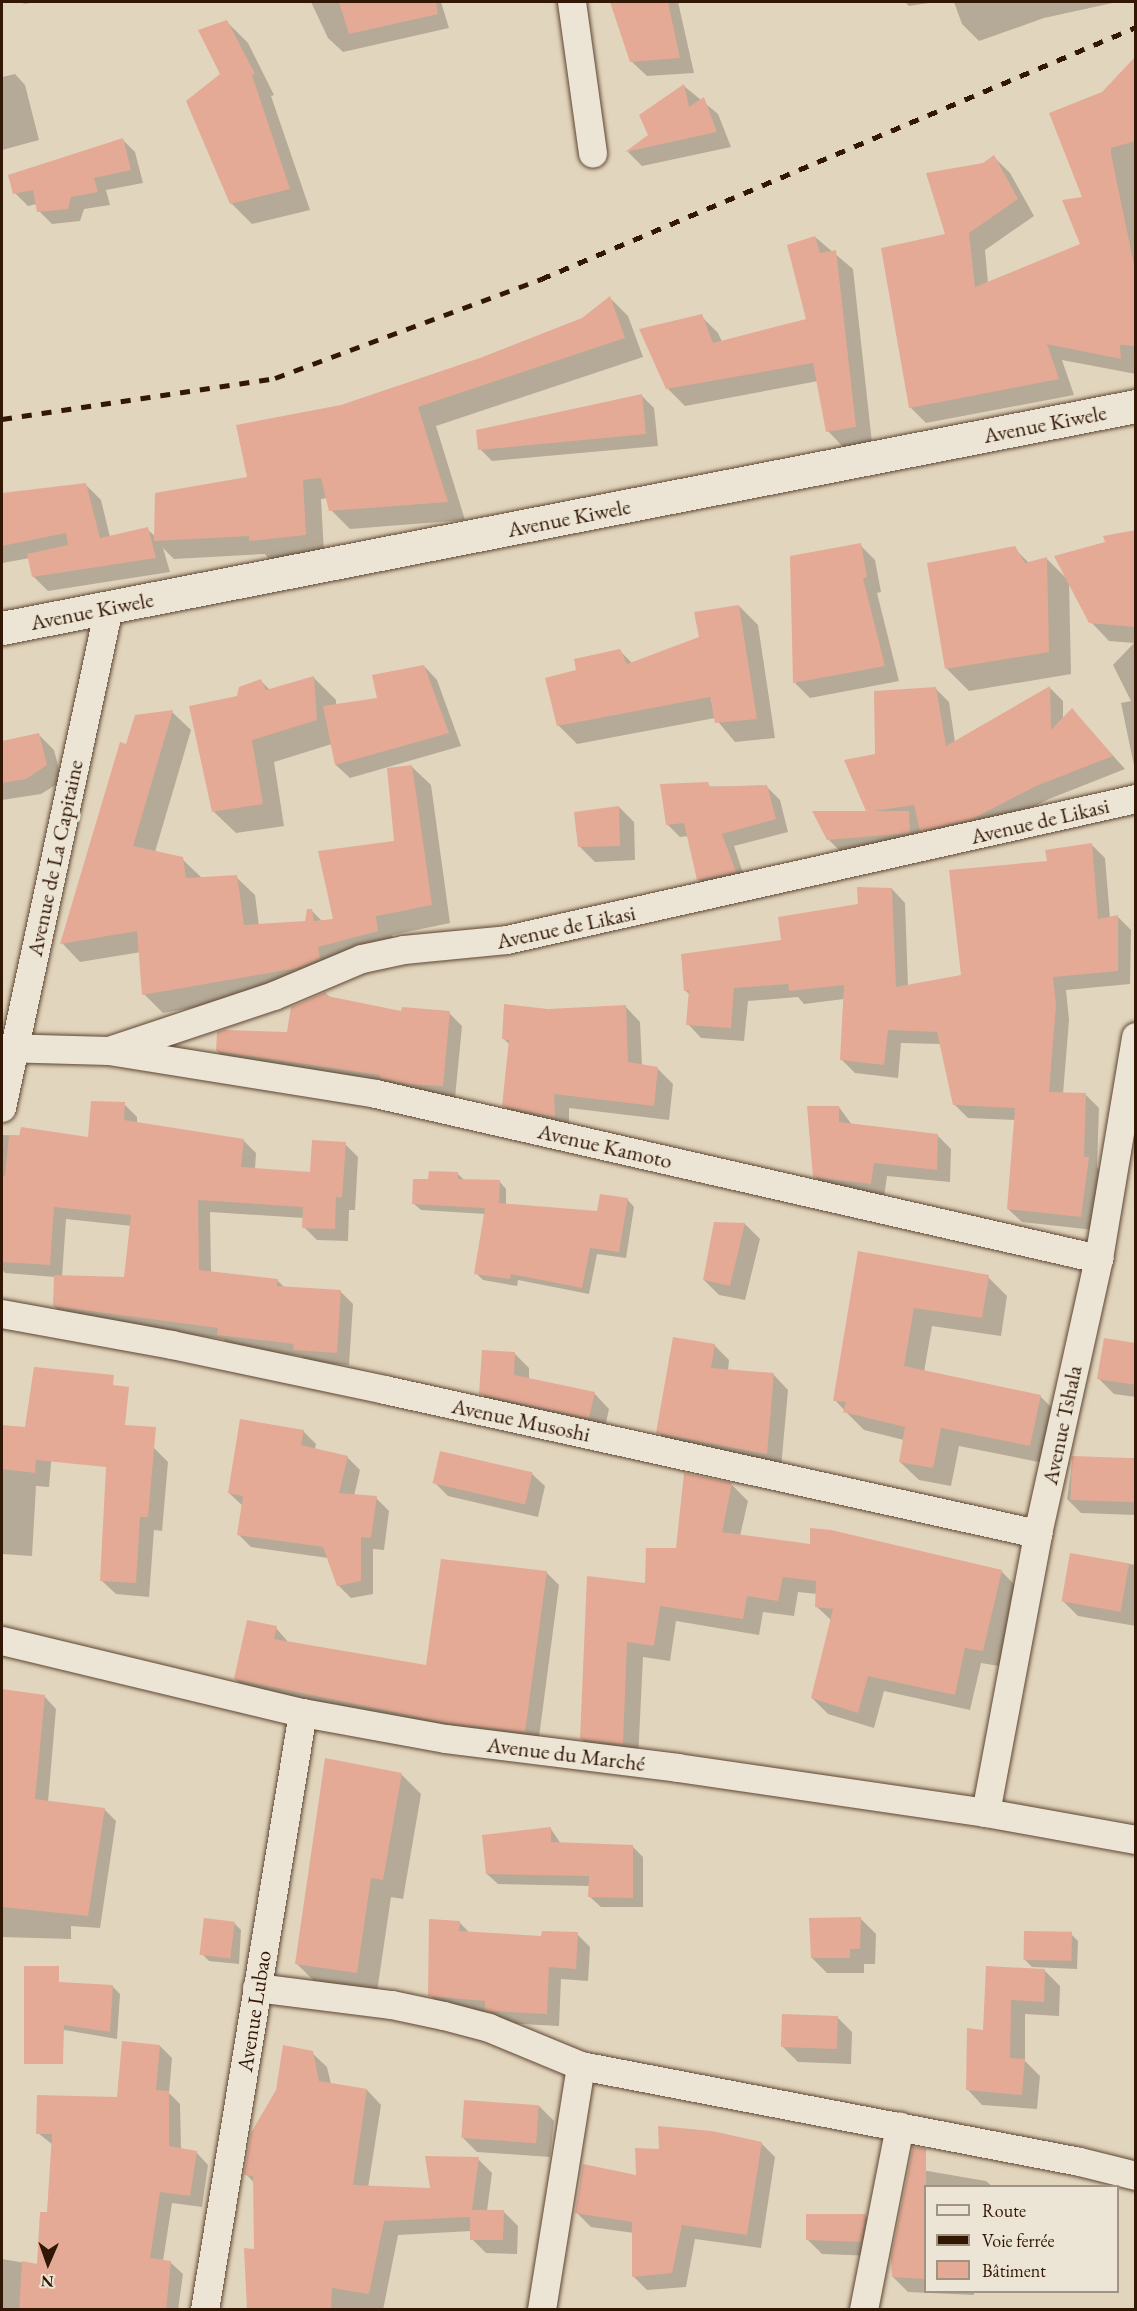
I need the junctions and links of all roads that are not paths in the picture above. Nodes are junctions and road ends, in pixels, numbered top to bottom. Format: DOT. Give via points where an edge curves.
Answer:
graph roads {
  1 [pos="572,2"];
  2 [pos="593,154"];
  3 [pos="1136,406"];
  4 [pos="109,608"];
  5 [pos="2,628"];
  6 [pos="1136,799"];
  7 [pos="1136,1037"];
  8 [pos="8,1047"];
  9 [pos="109,1051"];
  10 [pos="2,1108"];
  11 [pos="1099,1259"];
  12 [pos="2,1314"];
  13 [pos="1038,1534"];
  14 [pos="2,1641"];
  15 [pos="303,1713"];
  16 [pos="986,1813"];
  17 [pos="1136,1840"];
  18 [pos="257,1988"];
  19 [pos="581,2066"];
  20 [pos="900,2127"];
  21 [pos="1136,2176"];
  22 [pos="205,2310"];
  23 [pos="542,2310"];
  24 [pos="864,2310"];
  1 -- 2 [label="street"];
  3 -- 4 [label="street, Avenue Kiwele"];
  4 -- 5 [label="street, Avenue Kiwele"];
  4 -- 8 [label="street, Avenue de La Capitaine"];
  6 -- 9 [label="street, Avenue de Likasi" via="507,940 404,950 362,959 274,996"];
  7 -- 11 [label="street, Avenue Tshala"];
  8 -- 9 [label="street, Avenue de Likasi"];
  8 -- 10 [label="street, Avenue de La Capitaine"];
  9 -- 11 [label="street, Avenue Kamoto" via="376,1094"];
  11 -- 13 [label="street, Avenue Tshala"];
  12 -- 13 [label="street, Avenue Musoshi" via="340,1380"];
  13 -- 16 [label="street, Avenue Tshala"];
  14 -- 15 [label="street, Avenue du Marché"];
  15 -- 16 [label="street, Avenue du Marché" via="446,1739"];
  15 -- 18 [label="street, Avenue Lubao"];
  16 -- 17 [label="street, Avenue du Marché"];
  18 -- 19 [label="street" via="392,2005 444,2016 498,2031"];
  18 -- 22 [label="street, Avenue Lubao"];
  19 -- 20 [label="street"];
  19 -- 23 [label="street"];
  20 -- 21 [label="street"];
  20 -- 24 [label="street"];
}
